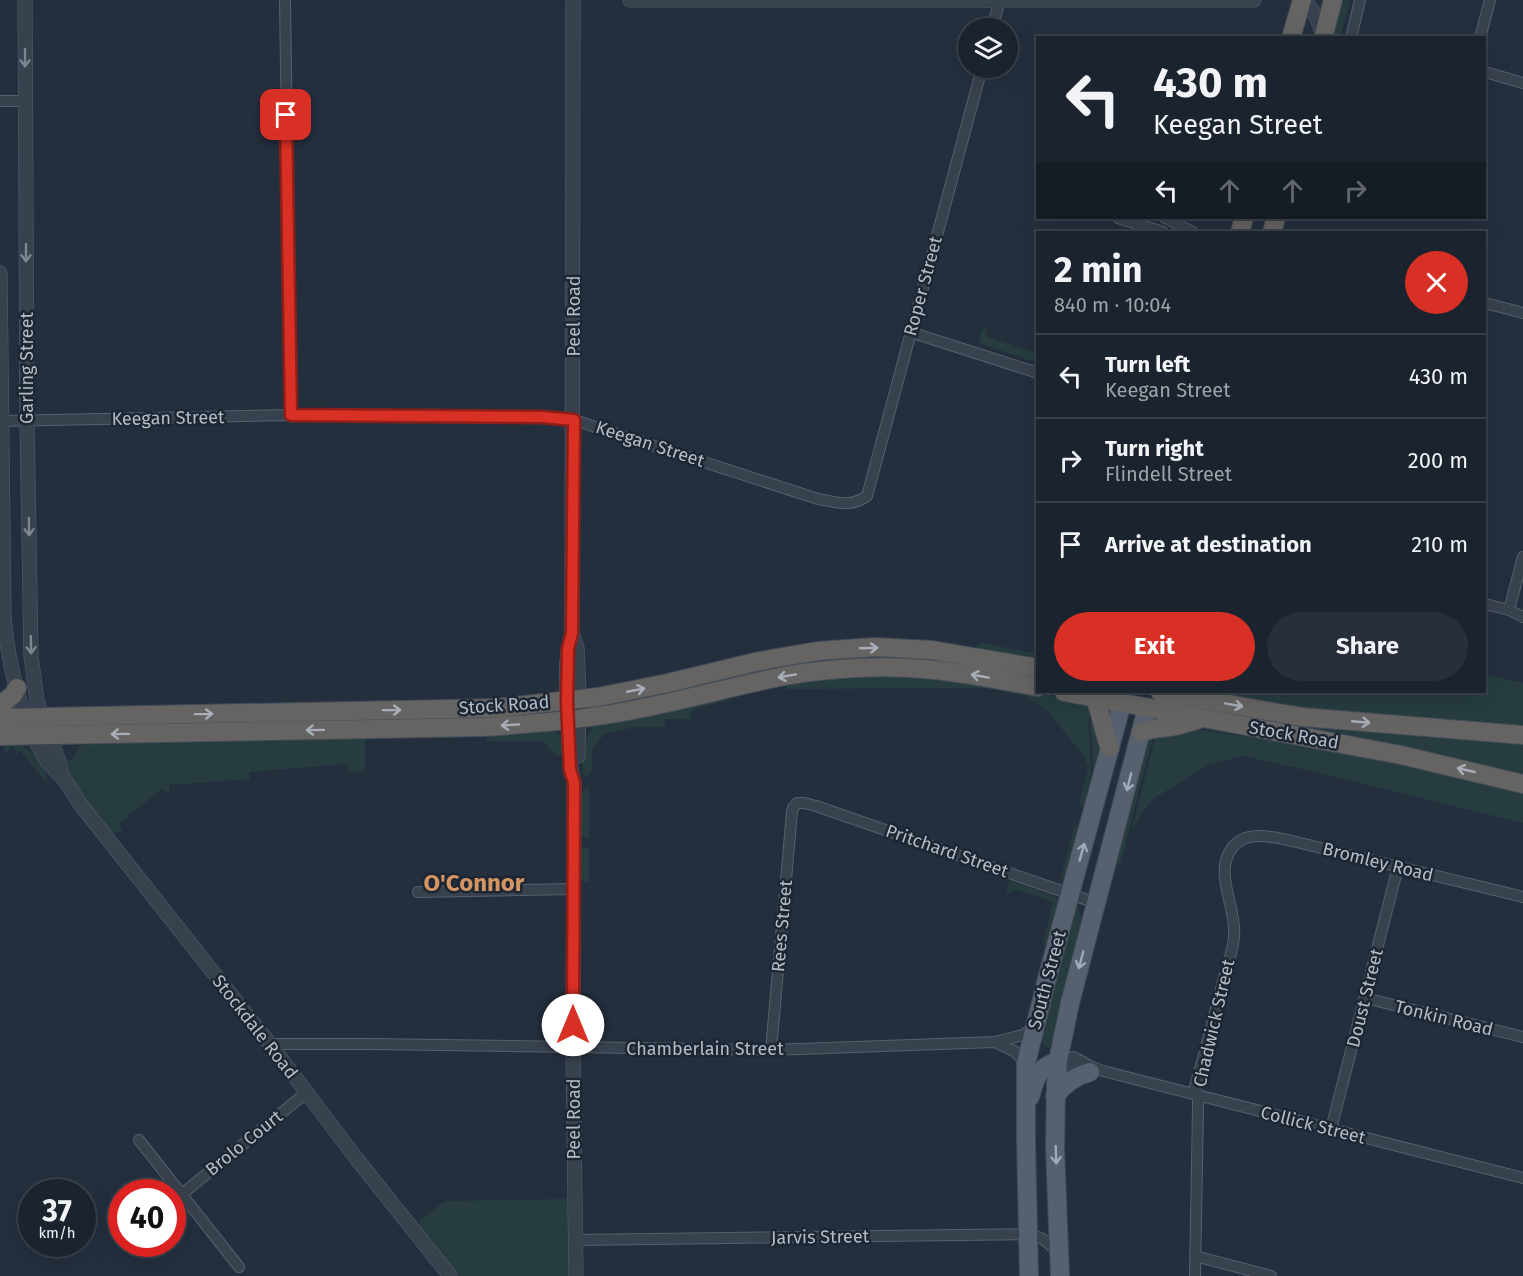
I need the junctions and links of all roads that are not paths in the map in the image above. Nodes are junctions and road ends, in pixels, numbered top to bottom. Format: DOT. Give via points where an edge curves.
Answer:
graph roads {
  1 [pos="25,0"];
  2 [pos="285,0"];
  3 [pos="573,0"];
  4 [pos="630,0"];
  5 [pos="916,0"];
  6 [pos="1000,0"];
  7 [pos="1254,0"];
  8 [pos="1303,0"];
  9 [pos="1333,0"];
  10 [pos="1360,0"];
  11 [pos="1490,0"];
  12 [pos="995,18"];
  13 [pos="1292,36"];
  14 [pos="1323,36"];
  15 [pos="1323,36"];
  16 [pos="1351,36"];
  17 [pos="1481,36"];
  18 [pos="1486,72"];
  19 [pos="979,78"];
  20 [pos="1523,82"];
  21 [pos="0,101"];
  22 [pos="25,101"];
  23 [pos="1121,219"];
  24 [pos="1167,219"];
  25 [pos="1160,231"];
  26 [pos="1192,231"];
  27 [pos="0,273"];
  28 [pos="1486,303"];
  29 [pos="1523,313"];
  30 [pos="910,332"];
  31 [pos="1036,372"];
  32 [pos="291,415"];
  33 [pos="2,420"];
  34 [pos="27,420"];
  35 [pos="574,420"];
  36 [pos="860,501"];
  37 [pos="2,547"];
  38 [pos="1523,557"];
  39 [pos="1486,604"];
  40 [pos="1509,610"];
  41 [pos="1523,617"];
  42 [pos="1036,668"];
  43 [pos="1036,687"];
  44 [pos="17,688"];
  45 [pos="1070,693"];
  46 [pos="1171,693"];
  47 [pos="1094,697"];
  48 [pos="1123,697"];
  49 [pos="573,700"];
  50 [pos="1150,700"];
  51 [pos="0,705"];
  52 [pos="34,717"];
  53 [pos="0,718"];
  54 [pos="1202,718"];
  55 [pos="573,719"];
  56 [pos="1142,732"];
  57 [pos="41,735"];
  58 [pos="1523,735"];
  59 [pos="0,736"];
  60 [pos="1110,748"];
  61 [pos="1523,784"];
  62 [pos="797,803"];
  63 [pos="1233,845"];
  64 [pos="1398,867"];
  65 [pos="574,889"];
  66 [pos="418,892"];
  67 [pos="1070,894"];
  68 [pos="1523,897"];
  69 [pos="1096,903"];
  70 [pos="1365,998"];
  71 [pos="1033,1032"];
  72 [pos="1523,1037"];
  73 [pos="995,1042"];
  74 [pos="270,1044"];
  75 [pos="573,1047"];
  76 [pos="771,1050"];
  77 [pos="1058,1061"];
  78 [pos="1026,1064"];
  79 [pos="1097,1071"];
  80 [pos="306,1093"];
  81 [pos="1198,1095"];
  82 [pos="1055,1096"];
  83 [pos="1026,1114"];
  84 [pos="1331,1129"];
  85 [pos="139,1140"];
  86 [pos="1523,1178"];
  87 [pos="170,1179"];
  88 [pos="186,1191"];
  89 [pos="186,1199"];
  90 [pos="1029,1234"];
  91 [pos="575,1240"];
  92 [pos="1060,1253"];
  93 [pos="1195,1256"];
  94 [pos="239,1267"];
  95 [pos="450,1276"];
  96 [pos="576,1276"];
  97 [pos="1029,1276"];
  98 [pos="1060,1276"];
  99 [pos="1195,1276"];
  100 [pos="1271,1276"];
  1 -- 22 [label="street, Garling Street, one-way"];
  2 -- 32 [label="street"];
  3 -- 35 [label="street, Peel Road"];
  4 -- 5 [label="street"];
  5 -- 6 [label="street"];
  6 -- 7 [label="street"];
  6 -- 12 [label="street"];
  8 -- 13 [label="highway"];
  8 -- 14 [label="street" via="1317,18"];
  9 -- 15 [label="highway"];
  10 -- 16 [label="street"];
  11 -- 17 [label="street"];
  18 -- 20 [label="street"];
  19 -- 30 [label="street, Roper Street"];
  21 -- 22 [label="street"];
  22 -- 34 [label="street, Garling Street, one-way"];
  23 -- 25 [label="street"];
  24 -- 26 [label="street"];
  27 -- 33 [label="street, Garling Street"];
  28 -- 29 [label="street"];
  30 -- 31 [label="street"];
  30 -- 36 [label="street, Roper Street" via="867,496"];
  32 -- 34 [label="street, Keegan Street"];
  32 -- 35 [label="street, Keegan Street"];
  33 -- 34 [label="street, Keegan Street"];
  33 -- 37 [label="street, Garling Street"];
  34 -- 52 [label="street, Garling Street, one-way"];
  35 -- 36 [label="street, Keegan Street" via="818,499 850,504"];
  35 -- 49 [label="street, Peel Road" via="572,633 577,648"];
  37 -- 44 [label="street, Garling Street" via="8,654"];
  38 -- 40 [label="street"];
  39 -- 40 [label="street"];
  40 -- 41 [label="street"];
  49 -- 42 [label="highway, Stock Road, one-way" via="788,656 846,649 931,650"];
  43 -- 55 [label="highway, Stock Road, one-way" via="922,669 839,669 773,678 642,708"];
  44 -- 51 [label="highway"];
  44 -- 52 [label="street, Garling Street"];
  45 -- 47 [label="highway, Stock Road"];
  46 -- 58 [label="highway, Stock Road, one-way" via="1303,717"];
  47 -- 48 [label="highway, Stock Road"];
  47 -- 60 [label="highway"];
  48 -- 50 [label="highway, Stock Road"];
  48 -- 60 [label="main road, South Street"];
  52 -- 49 [label="highway, Stock Road, one-way" via="498,708"];
  49 -- 55 [label="street, Peel Road"];
  50 -- 54 [label="highway, Stock Road"];
  50 -- 56 [label="main road, South Street"];
  52 -- 53 [label="highway, Stock Road"];
  52 -- 57 [label="street, Garling Street"];
  54 -- 56 [label="highway"];
  61 -- 54 [label="highway, Stock Road, one-way" via="1401,755"];
  55 -- 57 [label="highway, Stock Road, one-way" via="482,727"];
  55 -- 65 [label="street, Peel Road" via="578,770 574,782"];
  56 -- 69 [label="main road, South Street, one-way"];
  57 -- 59 [label="highway, Stock Road"];
  57 -- 74 [label="street, Stockdale Road" via="46,761 62,776"];
  67 -- 60 [label="main road, South Street, one-way"];
  62 -- 67 [label="street, Pritchard Street" via="816,806"];
  62 -- 76 [label="street, Rees Street" via="792,812"];
  63 -- 64 [label="street, Bromley Road" via="1248,837 1263,836"];
  63 -- 81 [label="street, Chadwick Street" via="1225,858 1225,881 1234,936 1196,1087"];
  64 -- 68 [label="street, Bromley Road"];
  64 -- 70 [label="street, Doust Street"];
  65 -- 66 [label="street"];
  65 -- 75 [label="street, Peel Road"];
  67 -- 69 [label="street, Pritchard Street"];
  67 -- 71 [label="main road, South Street"];
  69 -- 77 [label="main road, South Street, one-way"];
  70 -- 72 [label="street, Tonkin Road"];
  70 -- 84 [label="street, Doust Street"];
  71 -- 73 [label="street, Chamberlain Street"];
  71 -- 77 [label="main road" via="1043,1050"];
  71 -- 78 [label="main road, South Street"];
  73 -- 76 [label="street, Chamberlain Street"];
  73 -- 78 [label="street" via="1014,1051"];
  74 -- 75 [label="street, Chamberlain Street"];
  74 -- 80 [label="street, Stockdale Road"];
  75 -- 76 [label="street, Chamberlain Street"];
  75 -- 91 [label="street, Peel Road"];
  77 -- 79 [label="street, Collick Street"];
  77 -- 82 [label="main road, South Street"];
  77 -- 83 [label="main road" via="1047,1065 1035,1079"];
  78 -- 83 [label="main road, South Street"];
  79 -- 81 [label="street, Collick Street"];
  79 -- 82 [label="main road" via="1068,1082"];
  80 -- 88 [label="street, Brolo Court"];
  80 -- 95 [label="street, Stockdale Road"];
  81 -- 84 [label="street, Collick Street"];
  81 -- 93 [label="street, Chadwick Street"];
  82 -- 92 [label="main road, South Street, one-way"];
  83 -- 90 [label="main road, South Street"];
  84 -- 86 [label="street, Collick Street"];
  85 -- 87 [label="street"];
  89 -- 94 [label="street"];
  90 -- 91 [label="street, Jarvis Street"];
  90 -- 92 [label="street, Jarvis Street"];
  90 -- 97 [label="main road, South Street"];
  91 -- 96 [label="street, Peel Road"];
  92 -- 98 [label="main road, South Street"];
  93 -- 99 [label="street, Chadwick Street"];
  93 -- 100 [label="street"];
}
